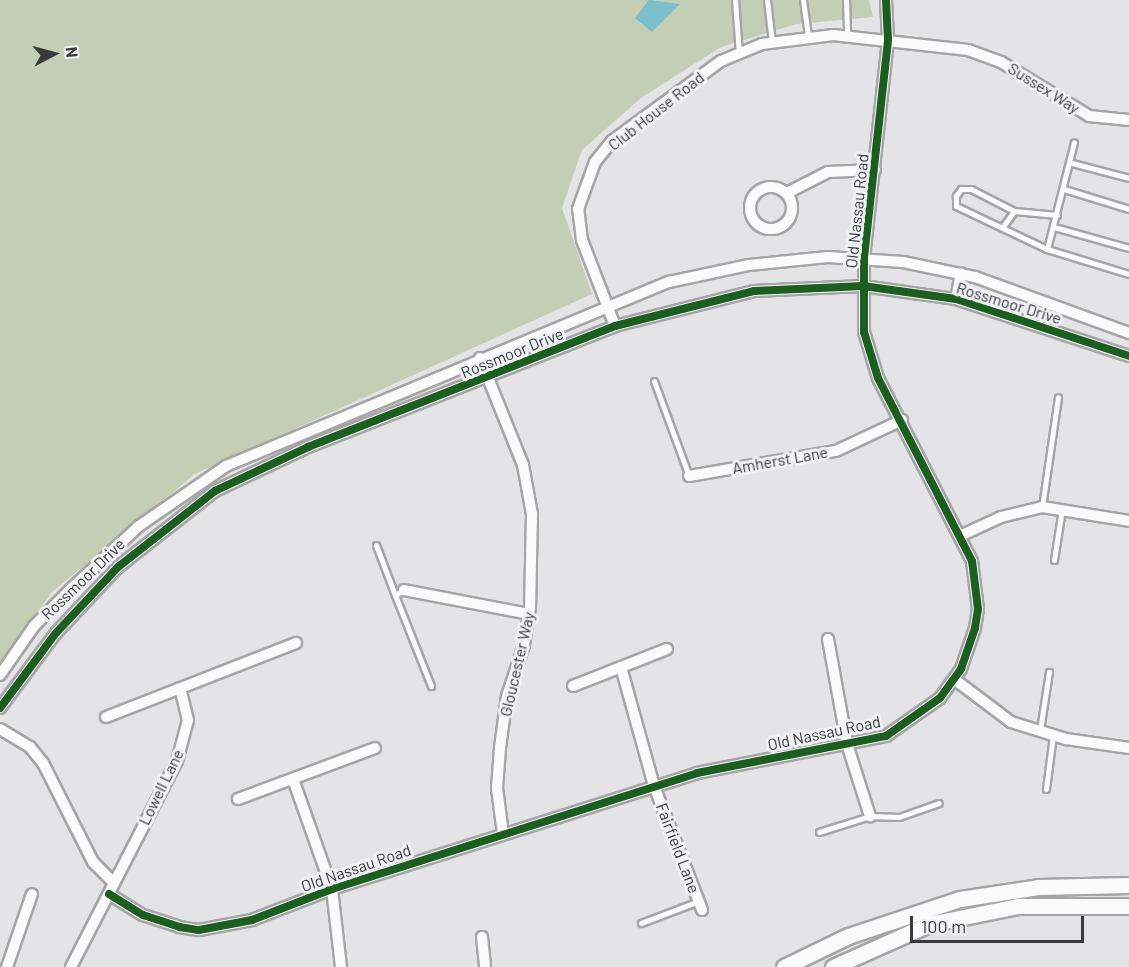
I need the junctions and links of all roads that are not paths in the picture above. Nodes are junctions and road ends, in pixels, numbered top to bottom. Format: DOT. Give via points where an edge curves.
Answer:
graph roads {
  1 [pos="735,0"];
  2 [pos="767,0"];
  3 [pos="803,0"];
  4 [pos="846,0"];
  5 [pos="886,0"];
  6 [pos="808,36"];
  7 [pos="847,36"];
  8 [pos="888,39"];
  9 [pos="772,42"];
  10 [pos="740,54"];
  11 [pos="1129,120"];
  12 [pos="1074,142"];
  13 [pos="1072,163"];
  14 [pos="875,170"];
  15 [pos="1129,178"];
  16 [pos="1064,189"];
  17 [pos="787,193"];
  18 [pos="1129,209"];
  19 [pos="1014,211"];
  20 [pos="1057,215"];
  21 [pos="1005,225"];
  22 [pos="1054,227"];
  23 [pos="1129,248"];
  24 [pos="1047,249"];
  25 [pos="864,258"];
  26 [pos="961,273"];
  27 [pos="1129,274"];
  28 [pos="863,286"];
  29 [pos="956,299"];
  30 [pos="606,304"];
  31 [pos="615,326"];
  32 [pos="1129,333"];
  33 [pos="1129,356"];
  34 [pos="480,358"];
  35 [pos="488,378"];
  36 [pos="654,381"];
  37 [pos="1058,397"];
  38 [pos="902,420"];
  39 [pos="688,476"];
  40 [pos="1042,507"];
  41 [pos="1062,509"];
  42 [pos="1129,521"];
  43 [pos="962,535"];
  44 [pos="376,545"];
  45 [pos="1054,560"];
  46 [pos="399,592"];
  47 [pos="529,614"];
  48 [pos="828,639"];
  49 [pos="296,643"];
  50 [pos="667,649"];
  51 [pos="621,668"];
  52 [pos="1049,672"];
  53 [pos="0,675"];
  54 [pos="954,679"];
  55 [pos="431,686"];
  56 [pos="573,686"];
  57 [pos="180,688"];
  58 [pos="0,708"];
  59 [pos="105,717"];
  60 [pos="0,729"];
  61 [pos="1040,731"];
  62 [pos="1053,735"];
  63 [pos="847,744"];
  64 [pos="375,748"];
  65 [pos="1129,748"];
  66 [pos="293,779"];
  67 [pos="654,786"];
  68 [pos="1046,789"];
  69 [pos="238,799"];
  70 [pos="939,802"];
  71 [pos="870,816"];
  72 [pos="819,832"];
  73 [pos="503,834"];
  74 [pos="112,881"];
  75 [pos="1129,885"];
  76 [pos="332,889"];
  77 [pos="32,894"];
  78 [pos="109,894"];
  79 [pos="701,906"];
  80 [pos="1129,906"];
  81 [pos="641,923"];
  82 [pos="482,938"];
  83 [pos="7,967"];
  84 [pos="71,967"];
  85 [pos="341,967"];
  86 [pos="485,967"];
  87 [pos="784,967"];
  88 [pos="833,967"];
  1 -- 10 [label="lane"];
  2 -- 9 [label="lane"];
  3 -- 6 [label="lane"];
  4 -- 7 [label="lane"];
  5 -- 8 [label="street, Old Nassau Road"];
  6 -- 7 [label="street, Club House Road"];
  6 -- 9 [label="street, Club House Road"];
  7 -- 8 [label="street, Club House Road"];
  8 -- 11 [label="street, Sussex Way" via="968,50 1000,62 1082,113"];
  8 -- 14 [label="street, Old Nassau Road"];
  9 -- 10 [label="street, Club House Road"];
  10 -- 30 [label="street, Club House Road" via="657,106 595,162 578,209 582,240"];
  12 -- 13 [label="lane"];
  13 -- 15 [label="lane"];
  13 -- 16 [label="lane"];
  14 -- 17 [label="street" via="828,172"];
  14 -- 25 [label="street, Old Nassau Road"];
  16 -- 18 [label="lane"];
  16 -- 20 [label="lane"];
  17 -- 17 [label="street" via="773,187 760,189 752,199 754,220 769,229 785,223 792,210"];
  19 -- 20 [label="lane"];
  19 -- 21 [label="lane"];
  19 -- 21 [label="lane" via="971,189 961,189 956,196 957,206"];
  20 -- 22 [label="lane"];
  21 -- 24 [label="lane"];
  22 -- 23 [label="lane"];
  22 -- 24 [label="lane"];
  24 -- 27 [label="lane"];
  25 -- 26 [label="street, Rossmoor Drive"];
  25 -- 28 [label="street, Old Nassau Road"];
  25 -- 30 [label="street, Rossmoor Drive" via="749,265 669,282"];
  26 -- 29 [label="street"];
  26 -- 32 [label="street, Rossmoor Drive"];
  28 -- 29 [label="street, Rossmoor Drive"];
  28 -- 31 [label="street, Rossmoor Drive" via="754,291"];
  28 -- 38 [label="street, Old Nassau Road" via="865,347"];
  29 -- 33 [label="street, Rossmoor Drive"];
  30 -- 31 [label="street, Club House Road"];
  30 -- 34 [label="street, Rossmoor Drive"];
  31 -- 35 [label="street, Rossmoor Drive"];
  34 -- 35 [label="street, Gloucester Way"];
  34 -- 53 [label="street, Rossmoor Drive" via="226,466 139,526 34,626"];
  35 -- 47 [label="street, Gloucester Way" via="523,465 532,514"];
  35 -- 58 [label="street, Rossmoor Drive" via="308,447 215,491 118,567 56,633"];
  36 -- 39 [label="lane"];
  37 -- 40 [label="lane"];
  38 -- 39 [label="street, Amherst Lane" via="836,451"];
  38 -- 43 [label="street, Old Nassau Road"];
  40 -- 41 [label="street"];
  40 -- 43 [label="street" via="1001,517"];
  41 -- 42 [label="street"];
  41 -- 45 [label="lane"];
  43 -- 54 [label="street, Old Nassau Road" via="972,561 978,609 967,656"];
  44 -- 46 [label="lane"];
  46 -- 47 [label="street"];
  46 -- 55 [label="lane"];
  47 -- 73 [label="street, Gloucester Way" via="507,696 500,748 497,788"];
  48 -- 63 [label="street"];
  49 -- 57 [label="street"];
  50 -- 51 [label="street"];
  51 -- 56 [label="street"];
  51 -- 67 [label="street, Fairfield Lane"];
  52 -- 61 [label="lane"];
  54 -- 61 [label="street" via="1011,722"];
  54 -- 63 [label="street, Old Nassau Road" via="940,698 886,736"];
  57 -- 59 [label="street"];
  57 -- 74 [label="street, Lowell Lane" via="189,720 177,761"];
  60 -- 74 [label="street" via="30,747 43,763 93,862"];
  61 -- 62 [label="street"];
  62 -- 65 [label="street"];
  62 -- 68 [label="lane"];
  63 -- 67 [label="street, Old Nassau Road" via="697,773"];
  63 -- 71 [label="street"];
  64 -- 66 [label="street"];
  66 -- 69 [label="street"];
  66 -- 76 [label="street"];
  67 -- 73 [label="street, Old Nassau Road"];
  67 -- 79 [label="street, Fairfield Lane"];
  70 -- 71 [label="lane" via="899,817"];
  71 -- 72 [label="lane"];
  73 -- 76 [label="street, Old Nassau Road"];
  74 -- 78 [label="street, Lowell Lane"];
  75 -- 87 [label="main road" via="1038,887 960,899 848,936"];
  76 -- 78 [label="street, Old Nassau Road" via="252,920 199,930 143,915"];
  76 -- 85 [label="street"];
  77 -- 83 [label="street"];
  78 -- 84 [label="street"];
  79 -- 81 [label="lane"];
  80 -- 88 [label="main road" via="1006,908 929,924"];
  82 -- 86 [label="street"];
}
